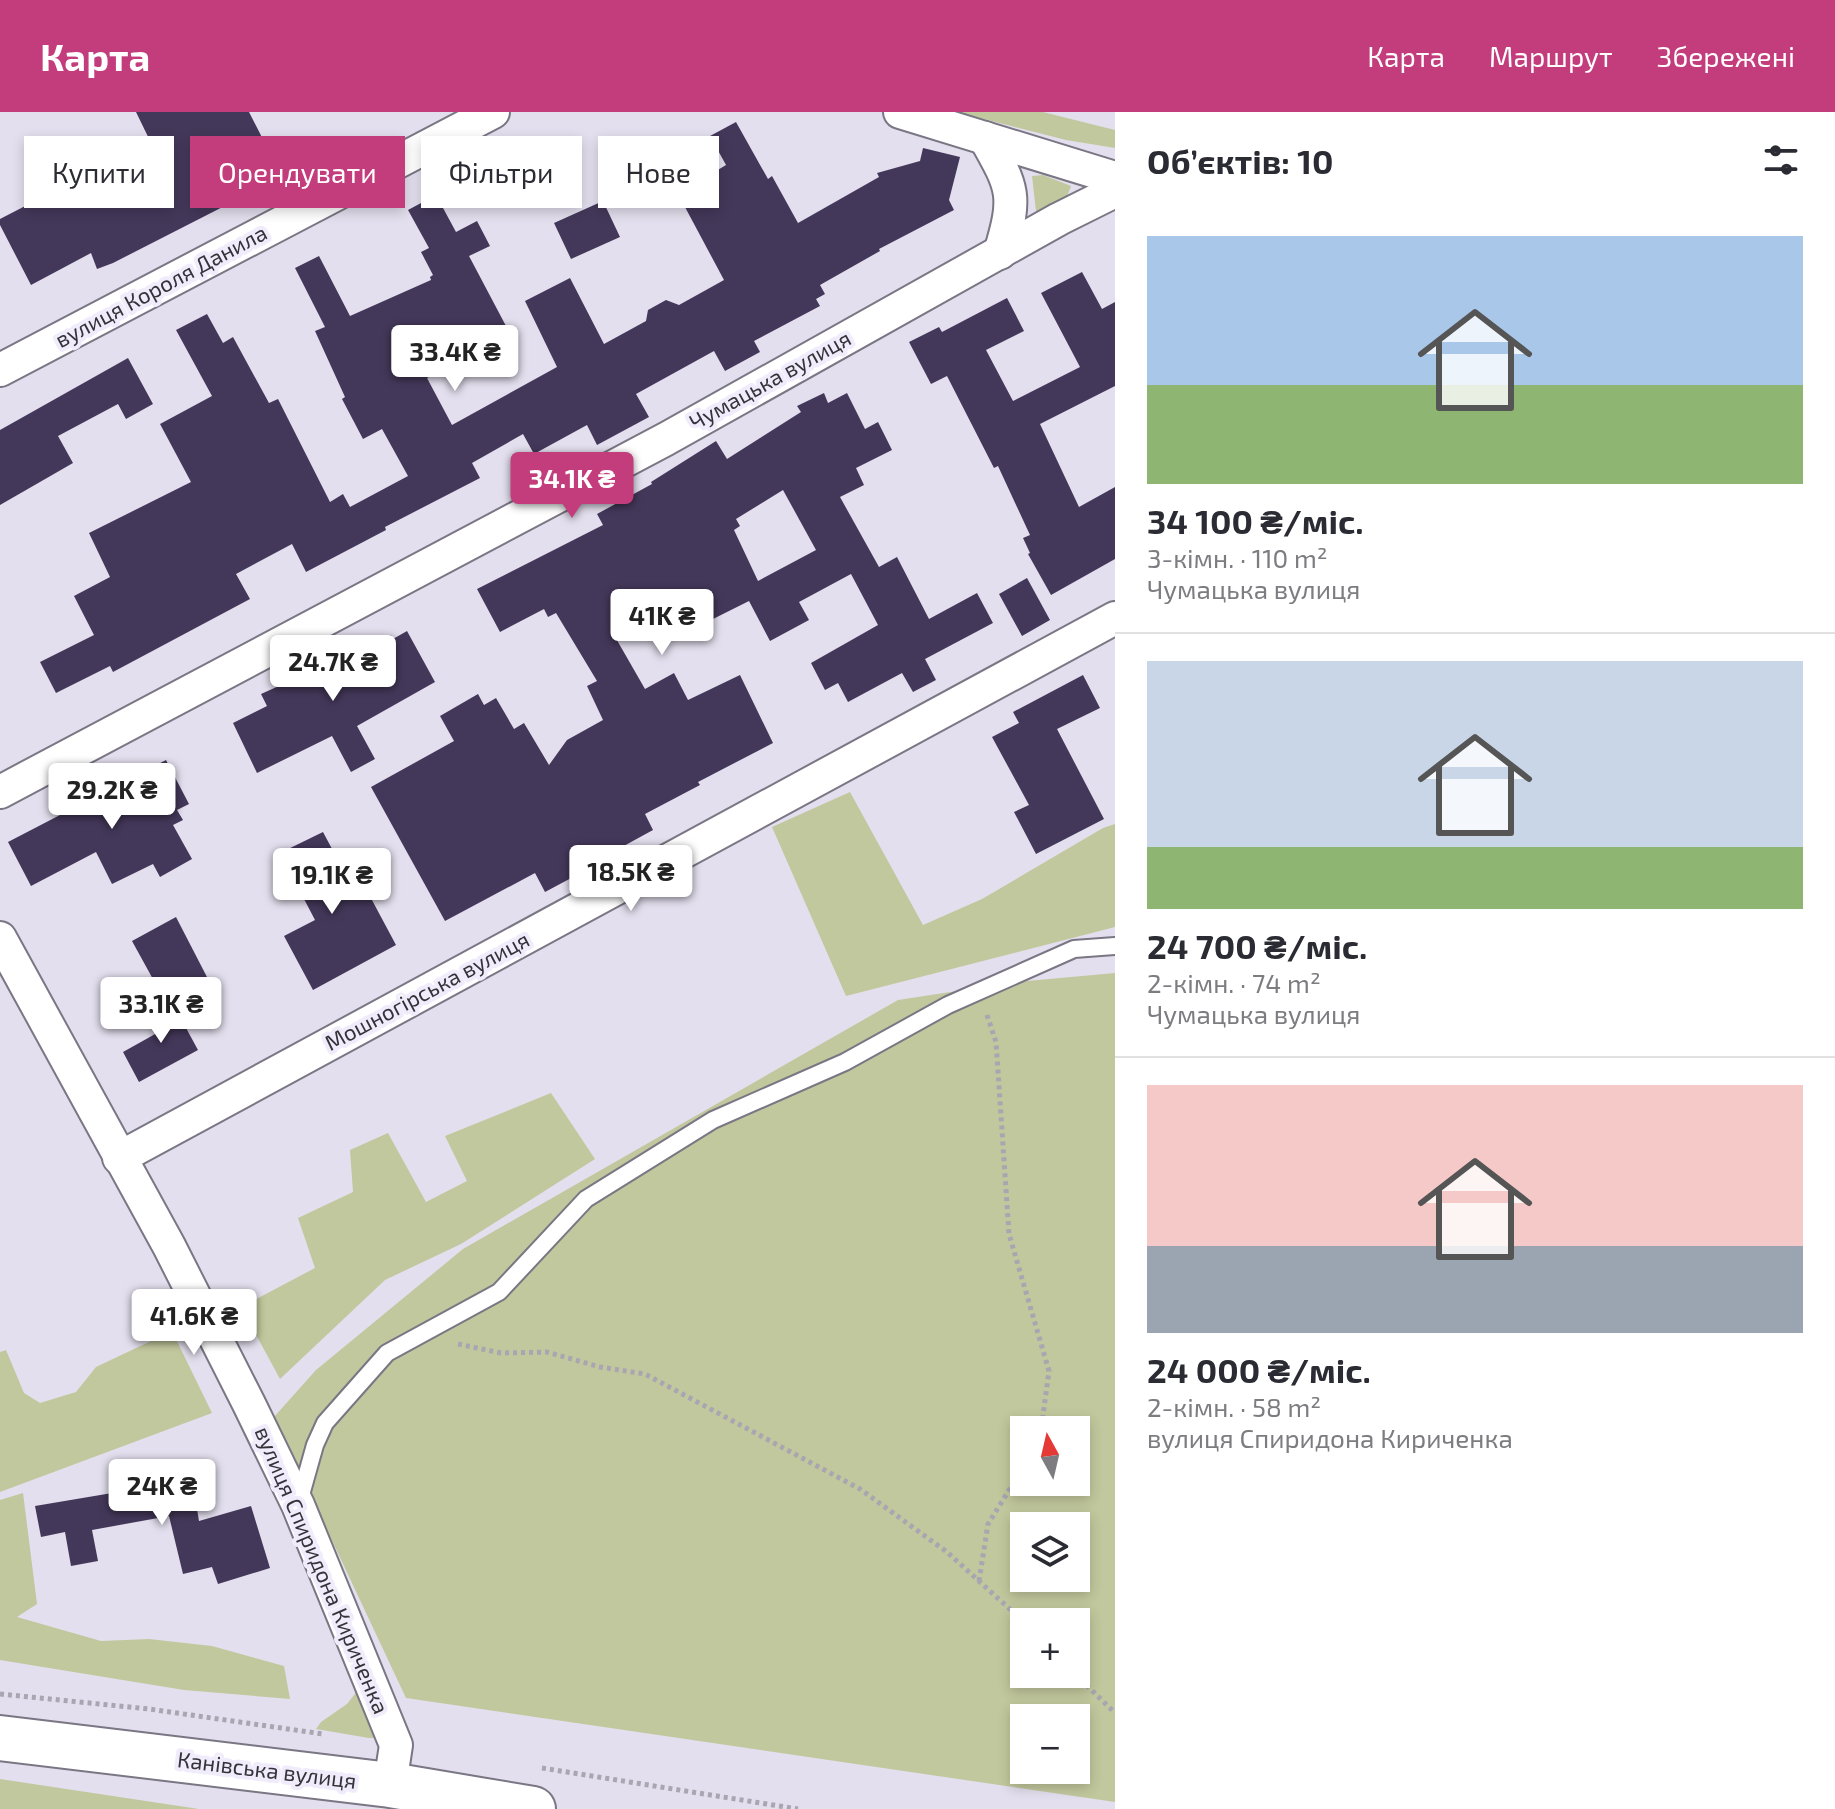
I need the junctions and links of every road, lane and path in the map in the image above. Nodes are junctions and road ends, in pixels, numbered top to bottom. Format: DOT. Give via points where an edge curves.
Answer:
graph roads {
  1 [pos="493,112"];
  2 [pos="900,112"];
  3 [pos="985,138"];
  4 [pos="1115,178"];
  5 [pos="1115,191"];
  6 [pos="1000,253"];
  7 [pos="0,370"];
  8 [pos="1115,618"];
  9 [pos="0,792"];
  10 [pos="0,938"];
  11 [pos="1115,946"];
  12 [pos="980,991"];
  13 [pos="119,1158"];
  14 [pos="423,1333"];
  15 [pos="1043,1416"];
  16 [pos="1010,1489"];
  17 [pos="298,1505"];
  18 [pos="979,1581"];
  19 [pos="1010,1609"];
  20 [pos="1089,1688"];
  21 [pos="1115,1713"];
  22 [pos="0,1738"];
  23 [pos="390,1785"];
  24 [pos="533,1809"];
  1 -- 7 [label="street, вулиця Короля Данила"];
  2 -- 3 [label="street"];
  3 -- 4 [label="street"];
  3 -- 6 [label="street" via="1010,185 1011,218"];
  5 -- 6 [label="street, Чумацька вулиця"];
  6 -- 9 [label="street, Чумацька вулиця" via="666,439"];
  8 -- 13 [label="street, Мошногірська вулиця"];
  10 -- 13 [label="street, вулиця Спиридона Кириченка"];
  11 -- 12 [label="lane" via="1074,949"];
  12 -- 14 [label="lane" via="845,1062 713,1120 586,1199 499,1292"];
  12 -- 15 [label="path" via="996,1042 1009,1234 1049,1371"];
  13 -- 17 [label="street, вулиця Спиридона Кириченка" via="169,1246"];
  14 -- 17 [label="lane" via="387,1353 325,1423"];
  14 -- 18 [label="path" via="501,1353 547,1352 645,1374 860,1489"];
  16 -- 18 [label="path" via="988,1524"];
  17 -- 23 [label="street, вулиця Спиридона Кириченка" via="396,1745"];
  18 -- 19 [label="path"];
  20 -- 21 [label="path"];
  22 -- 23 [label="main road, Канівська вулиця"];
  23 -- 24 [label="main road, Канівська вулиця"];
}
